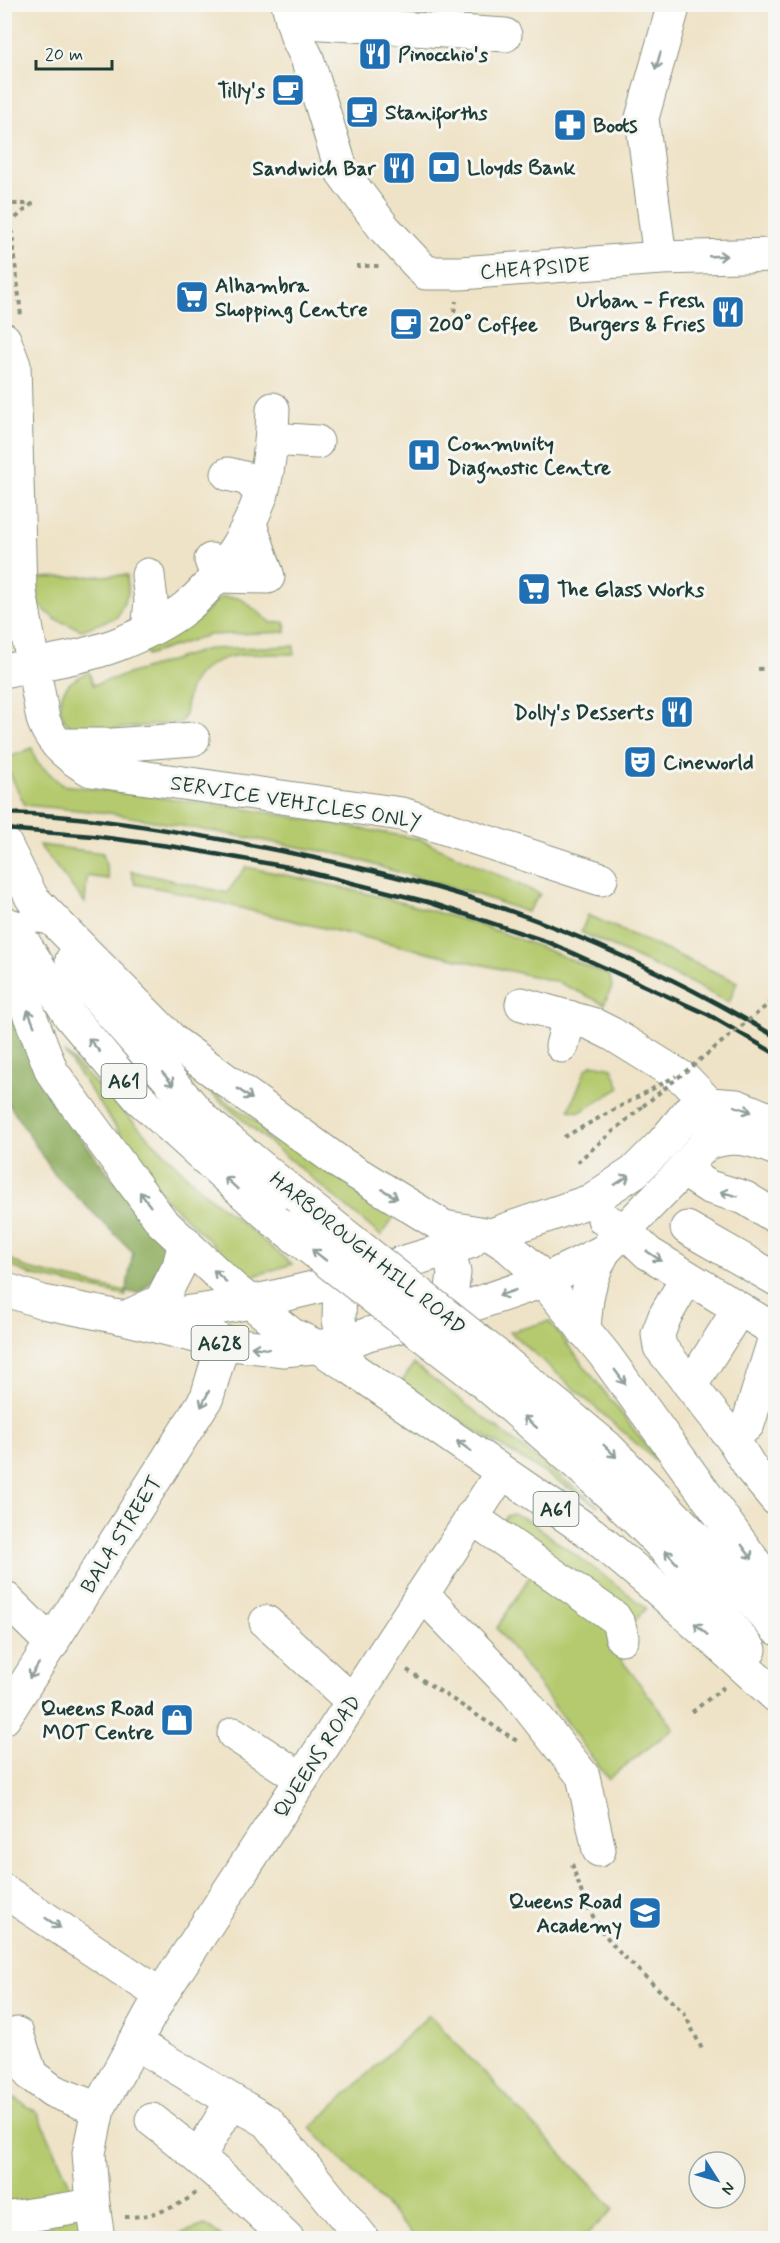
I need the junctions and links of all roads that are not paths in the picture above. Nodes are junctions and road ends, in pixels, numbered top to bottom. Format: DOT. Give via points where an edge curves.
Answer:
graph roads {
  1 [pos="674,4"];
  2 [pos="290,13"];
  3 [pos="505,35"];
  4 [pos="776,255"];
  5 [pos="660,258"];
  6 [pos="13,326"];
  7 [pos="9,391"];
  8 [pos="316,442"];
  9 [pos="228,474"];
  10 [pos="262,494"];
  11 [pos="250,524"];
  12 [pos="211,565"];
  13 [pos="148,575"];
  14 [pos="148,630"];
  15 [pos="18,668"];
  16 [pos="192,739"];
  17 [pos="58,745"];
  18 [pos="4,842"];
  19 [pos="601,879"];
  20 [pos="18,906"];
  21 [pos="4,922"];
  22 [pos="522,1004"];
  23 [pos="709,1104"];
  24 [pos="776,1122"];
  25 [pos="705,1144"];
  26 [pos="776,1149"];
  27 [pos="683,1170"];
  28 [pos="565,1211"];
  29 [pos="776,1217"];
  30 [pos="687,1228"];
  31 [pos="492,1235"];
  32 [pos="447,1238"];
  33 [pos="614,1241"];
  34 [pos="184,1242"];
  35 [pos="687,1278"];
  36 [pos="776,1279"];
  37 [pos="340,1281"];
  38 [pos="543,1281"];
  39 [pos="4,1290"];
  40 [pos="251,1302"];
  41 [pos="739,1309"];
  42 [pos="140,1317"];
  43 [pos="437,1317"];
  44 [pos="584,1331"];
  45 [pos="776,1332"];
  46 [pos="223,1343"];
  47 [pos="337,1353"];
  48 [pos="491,1370"];
  49 [pos="691,1385"];
  50 [pos="732,1438"];
  51 [pos="502,1472"];
  52 [pos="776,1499"];
  53 [pos="471,1518"];
  54 [pos="4,1597"];
  55 [pos="420,1597"];
  56 [pos="776,1602"];
  57 [pos="266,1622"];
  58 [pos="776,1628"];
  59 [pos="622,1638"];
  60 [pos="52,1644"];
  61 [pos="761,1676"];
  62 [pos="776,1696"];
  63 [pos="352,1701"];
  64 [pos="4,1718"];
  65 [pos="234,1734"];
  66 [pos="302,1779"];
  67 [pos="585,1854"];
  68 [pos="4,1891"];
  69 [pos="162,1995"];
  70 [pos="16,2034"];
  71 [pos="134,2042"];
  72 [pos="232,2101"];
  73 [pos="98,2109"];
  74 [pos="152,2121"];
  75 [pos="208,2164"];
  76 [pos="4,2219"];
  77 [pos="95,2220"];
  78 [pos="287,2238"];
  79 [pos="362,2238"];
  1 -- 5 [label="main road, one-way" via="642,118"];
  2 -- 3 [label="main road"];
  2 -- 5 [label="main road, CHEAPSIDE" via="308,58 342,172 384,228 426,273"];
  5 -- 4 [label="main road, CHEAPSIDE, one-way"];
  6 -- 7 [label="main road" via="14,365"];
  7 -- 15 [label="main road" via="20,591"];
  8 -- 10 [label="main road" via="272,424"];
  9 -- 10 [label="main road" via="248,479"];
  10 -- 11 [label="main road"];
  11 -- 12 [label="main road"];
  11 -- 12 [label="main road" via="268,577"];
  12 -- 14 [label="main road" via="185,608"];
  13 -- 14 [label="main road"];
  14 -- 15 [label="main road" via="108,647"];
  15 -- 17 [label="main road" via="48,734"];
  16 -- 17 [label="main road"];
  17 -- 19 [label="main road, SERVICE VEHICLES ONLY" via="74,761 91,770 402,814"];
  18 -- 20 [label="main road, HARBOROUGH HILL ROAD / A61"];
  20 -- 32 [label="main road, A61, one-way" via="175,1043"];
  20 -- 48 [label="main road, HARBOROUGH HILL ROAD / A61, one-way, bridge" via="205,1121 302,1201"];
  48 -- 20 [label="main road, HARBOROUGH HILL ROAD / A61, one-way, bridge" via="275,1221 139,1098 70,1016"];
  34 -- 21 [label="main road, A61, one-way" via="162,1222 52,1071 18,985"];
  22 -- 23 [label="main road" via="565,1031 591,1024 612,1034 686,1080"];
  23 -- 24 [label="main road, one-way" via="737,1106"];
  23 -- 25 [label="main road" via="712,1132"];
  28 -- 23 [label="main road, one-way" via="590,1201 634,1172 692,1109"];
  25 -- 26 [label="main road" via="739,1137"];
  25 -- 27 [label="main road"];
  29 -- 27 [label="main road, one-way" via="745,1198 709,1187"];
  27 -- 33 [label="main road"];
  28 -- 31 [label="main road"];
  28 -- 33 [label="main road" via="599,1215"];
  30 -- 36 [label="main road"];
  31 -- 32 [label="main road, A61"];
  31 -- 38 [label="main road, A61"];
  32 -- 37 [label="main road, A628"];
  32 -- 43 [label="main road" via="454,1273 451,1297"];
  33 -- 35 [label="main road, one-way" via="648,1253"];
  33 -- 38 [label="main road"];
  33 -- 44 [label="main road" via="592,1274 586,1295"];
  40 -- 34 [label="main road, A61, one-way"];
  34 -- 42 [label="main road" via="179,1266 161,1301"];
  35 -- 41 [label="main road"];
  35 -- 49 [label="main road" via="658,1334 660,1347"];
  37 -- 40 [label="main road, A628"];
  37 -- 47 [label="main road"];
  38 -- 43 [label="main road, one-way"];
  38 -- 44 [label="main road, A61"];
  39 -- 42 [label="main road, A628" via="43,1302"];
  40 -- 42 [label="main road, A628"];
  40 -- 47 [label="main road, A61" via="291,1334"];
  41 -- 45 [label="main road"];
  41 -- 49 [label="main road"];
  42 -- 46 [label="main road, A628"];
  43 -- 47 [label="main road" via="368,1334"];
  44 -- 56 [label="main road, A61, one-way" via="760,1570"];
  45 -- 50 [label="main road" via="748,1424"];
  47 -- 46 [label="main road, A628, one-way"];
  46 -- 60 [label="main road, BALA STREET, one-way" via="207,1397"];
  51 -- 47 [label="main road, A61, one-way"];
  48 -- 58 [label="main road, HARBOROUGH HILL ROAD / A61, one-way" via="607,1447 702,1544"];
  61 -- 48 [label="main road, HARBOROUGH HILL ROAD / A61, one-way" via="695,1583 653,1536 561,1448"];
  49 -- 50 [label="main road"];
  50 -- 52 [label="main road"];
  51 -- 53 [label="main road, QUEENS ROAD"];
  61 -- 51 [label="main road, A61, one-way" via="591,1533"];
  53 -- 55 [label="main road, QUEENS ROAD"];
  53 -- 59 [label="main road" via="614,1617"];
  54 -- 60 [label="main road"];
  55 -- 63 [label="main road, QUEENS ROAD"];
  55 -- 67 [label="main road" via="435,1606 515,1690 583,1776"];
  57 -- 63 [label="main road"];
  60 -- 64 [label="main road, BALA STREET, one-way"];
  61 -- 62 [label="main road, A61"];
  63 -- 66 [label="main road, QUEENS ROAD"];
  65 -- 66 [label="main road"];
  66 -- 69 [label="main road, QUEENS ROAD"];
  68 -- 69 [label="main road, one-way"];
  69 -- 71 [label="main road, QUEENS ROAD"];
  70 -- 73 [label="main road" via="31,2075 53,2091"];
  71 -- 72 [label="main road"];
  71 -- 73 [label="main road, QUEENS ROAD"];
  72 -- 75 [label="main road"];
  72 -- 79 [label="main road" via="268,2122"];
  73 -- 77 [label="main road, QUEENS ROAD" via="89,2153"];
  74 -- 75 [label="main road"];
  75 -- 78 [label="main road"];
  76 -- 77 [label="main road"];
}
